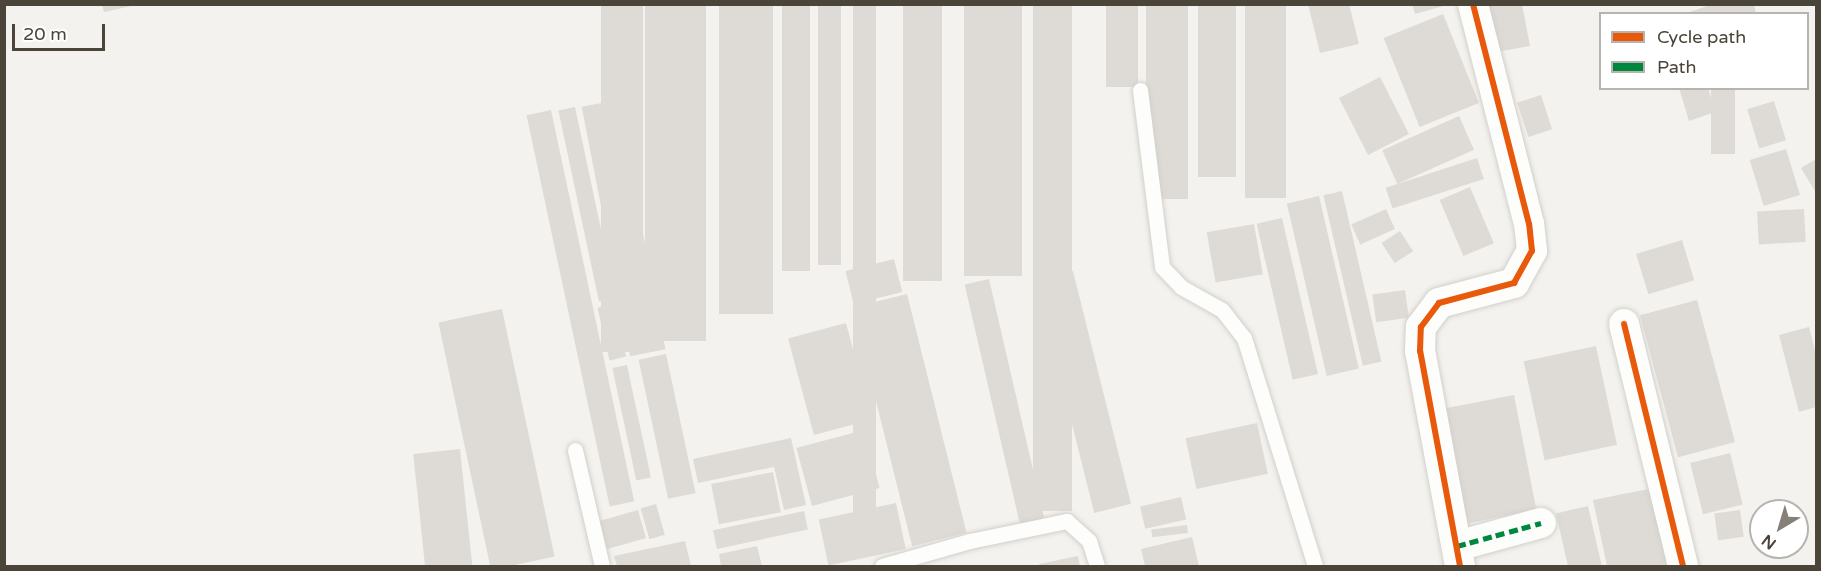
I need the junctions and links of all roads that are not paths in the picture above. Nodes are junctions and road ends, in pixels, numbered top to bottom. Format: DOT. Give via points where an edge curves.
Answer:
graph roads {
  1 [pos="1473,4"];
  2 [pos="1140,90"];
  3 [pos="1624,324"];
  4 [pos="575,450"];
  5 [pos="1541,524"];
  6 [pos="1459,556"];
  7 [pos="602,567"];
  8 [pos="882,567"];
  9 [pos="1097,567"];
  10 [pos="1316,567"];
  11 [pos="1683,567"];
  1 -- 6 [label="street" via="1529,224 1532,251 1514,283 1439,303 1421,327 1420,351"];
  2 -- 10 [label="lane" via="1161,267 1181,287 1222,310 1244,338"];
  3 -- 11 [label="street"];
  4 -- 7 [label="lane"];
  5 -- 6 [label="street"];
  8 -- 9 [label="lane" via="970,541 1067,521 1089,542"];
}
